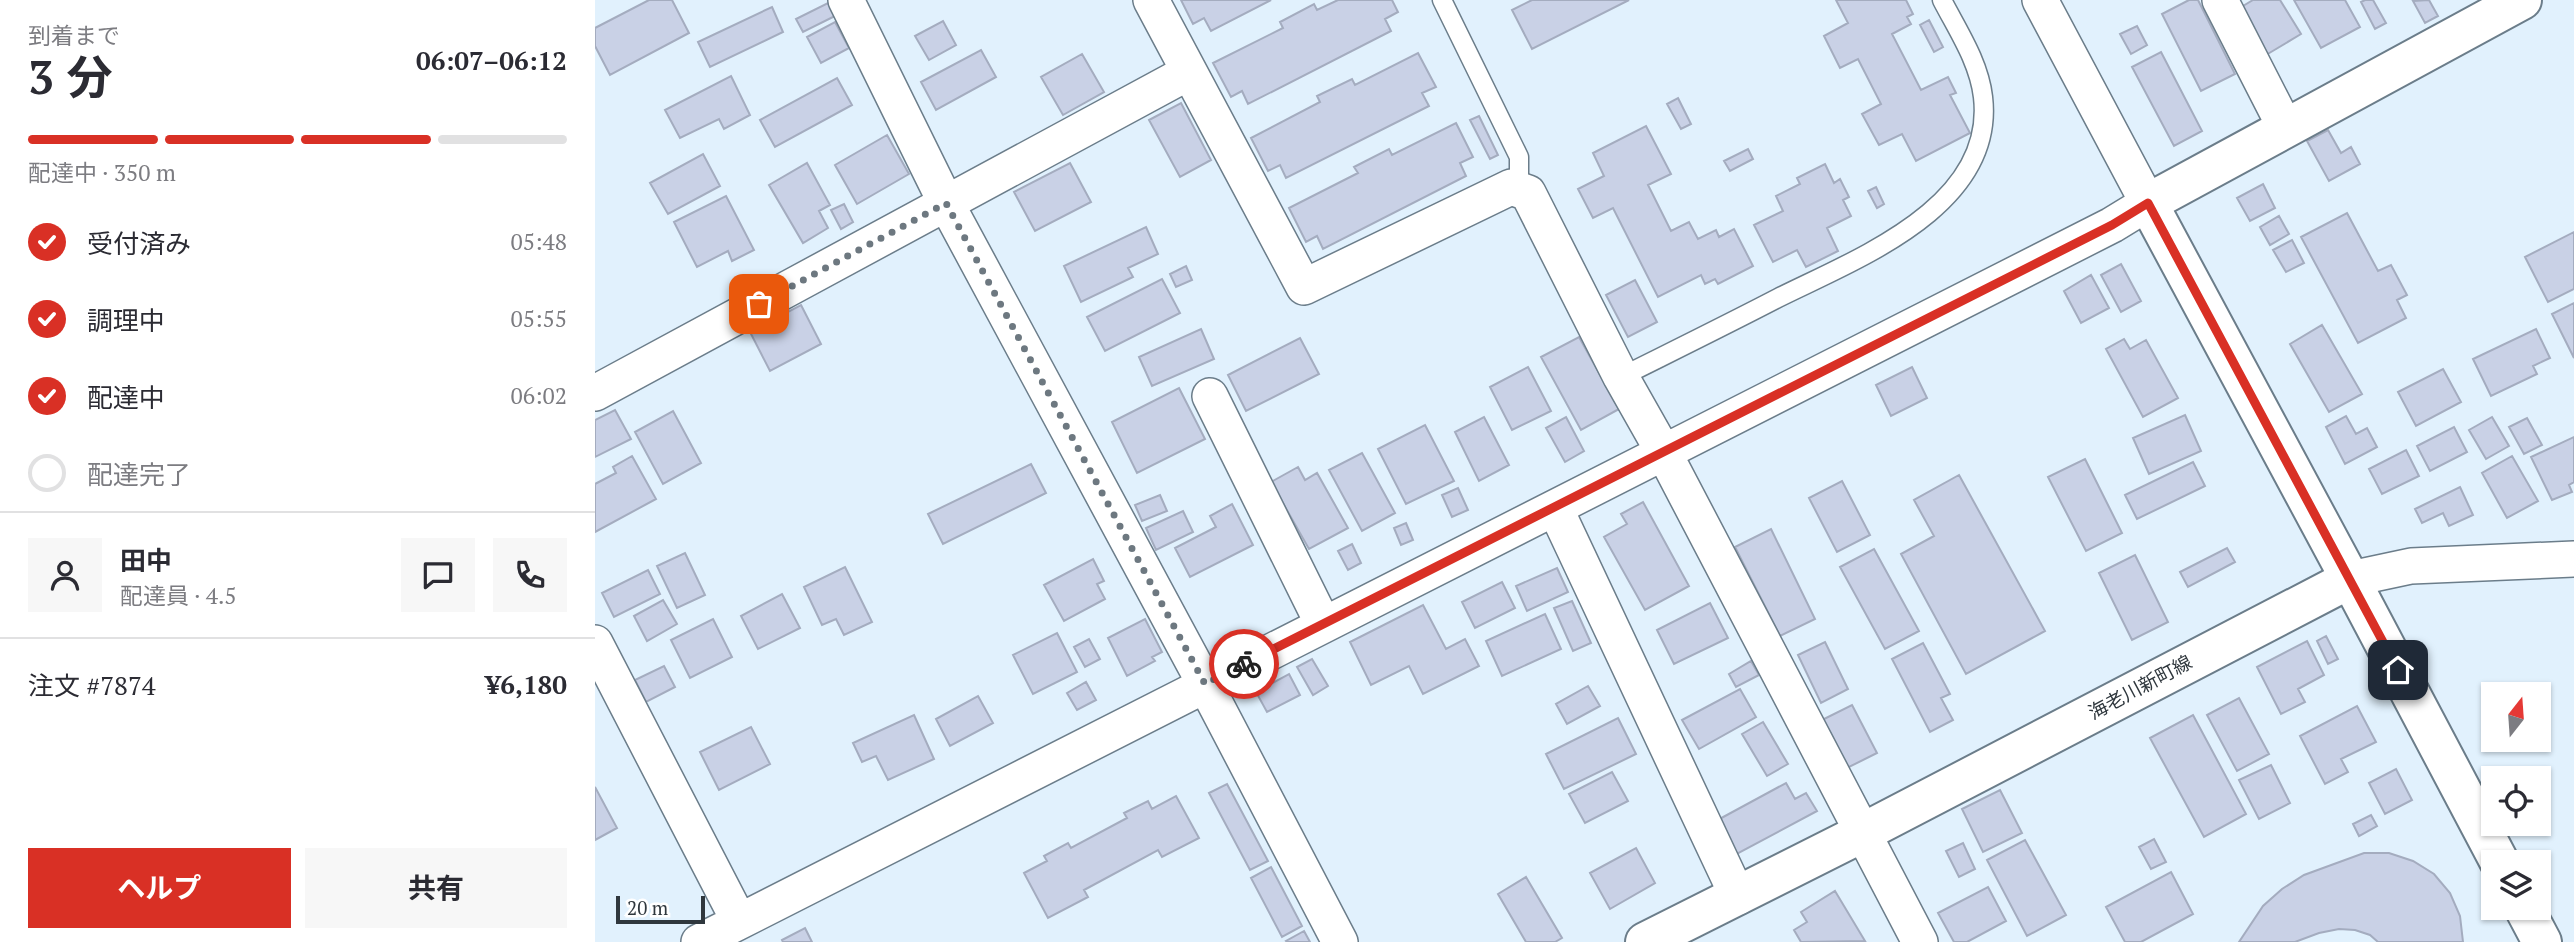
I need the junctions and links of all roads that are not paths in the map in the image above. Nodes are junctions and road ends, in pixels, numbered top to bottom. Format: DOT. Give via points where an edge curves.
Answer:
graph roads {
  1 [pos="846,0"];
  2 [pos="1151,0"];
  3 [pos="1442,0"];
  4 [pos="1942,0"];
  5 [pos="2040,0"];
  6 [pos="2220,0"];
  7 [pos="2508,3"];
  8 [pos="1189,72"];
  9 [pos="2286,129"];
  10 [pos="1519,190"];
  11 [pos="946,203"];
  12 [pos="2148,203"];
  13 [pos="1621,377"];
  14 [pos="595,393"];
  15 [pos="1210,396"];
  16 [pos="1664,453"];
  17 [pos="1555,508"];
  18 [pos="2574,559"];
  19 [pos="2350,579"];
  20 [pos="1323,624"];
  21 [pos="595,643"];
  22 [pos="1205,684"];
  23 [pos="1864,832"];
  24 [pos="2493,850"];
  25 [pos="1738,897"];
  26 [pos="2530,920"];
  27 [pos="739,921"];
  28 [pos="699,942"];
  29 [pos="1340,942"];
  30 [pos="1645,942"];
  31 [pos="1920,942"];
  32 [pos="2542,942"];
  1 -- 11 [label="street"];
  2 -- 8 [label="street"];
  3 -- 10 [label="lane" via="1519,157"];
  4 -- 13 [label="lane" via="1978,69 1984,99 1975,157 1957,184 1929,213 1890,242"];
  5 -- 12 [label="street"];
  6 -- 9 [label="street"];
  7 -- 9 [label="main road"];
  8 -- 10 [label="street" via="1304,287 1511,187"];
  8 -- 11 [label="street"];
  9 -- 12 [label="main road"];
  10 -- 13 [label="street" via="1528,193"];
  11 -- 14 [label="street"];
  11 -- 22 [label="street"];
  12 -- 16 [label="street"];
  12 -- 19 [label="main road"];
  13 -- 16 [label="street"];
  15 -- 20 [label="street"];
  16 -- 17 [label="street"];
  16 -- 23 [label="street"];
  17 -- 20 [label="street"];
  17 -- 25 [label="street"];
  18 -- 19 [label="street" via="2410,566"];
  19 -- 23 [label="main road, 海老川新町線"];
  19 -- 24 [label="main road"];
  20 -- 22 [label="street"];
  21 -- 27 [label="street"];
  22 -- 27 [label="street"];
  22 -- 29 [label="street"];
  23 -- 25 [label="main road, 海老川新町線"];
  23 -- 31 [label="street"];
  25 -- 30 [label="main road, 海老川新町線"];
  26 -- 32 [label="main road"];
  27 -- 28 [label="street"];
}
